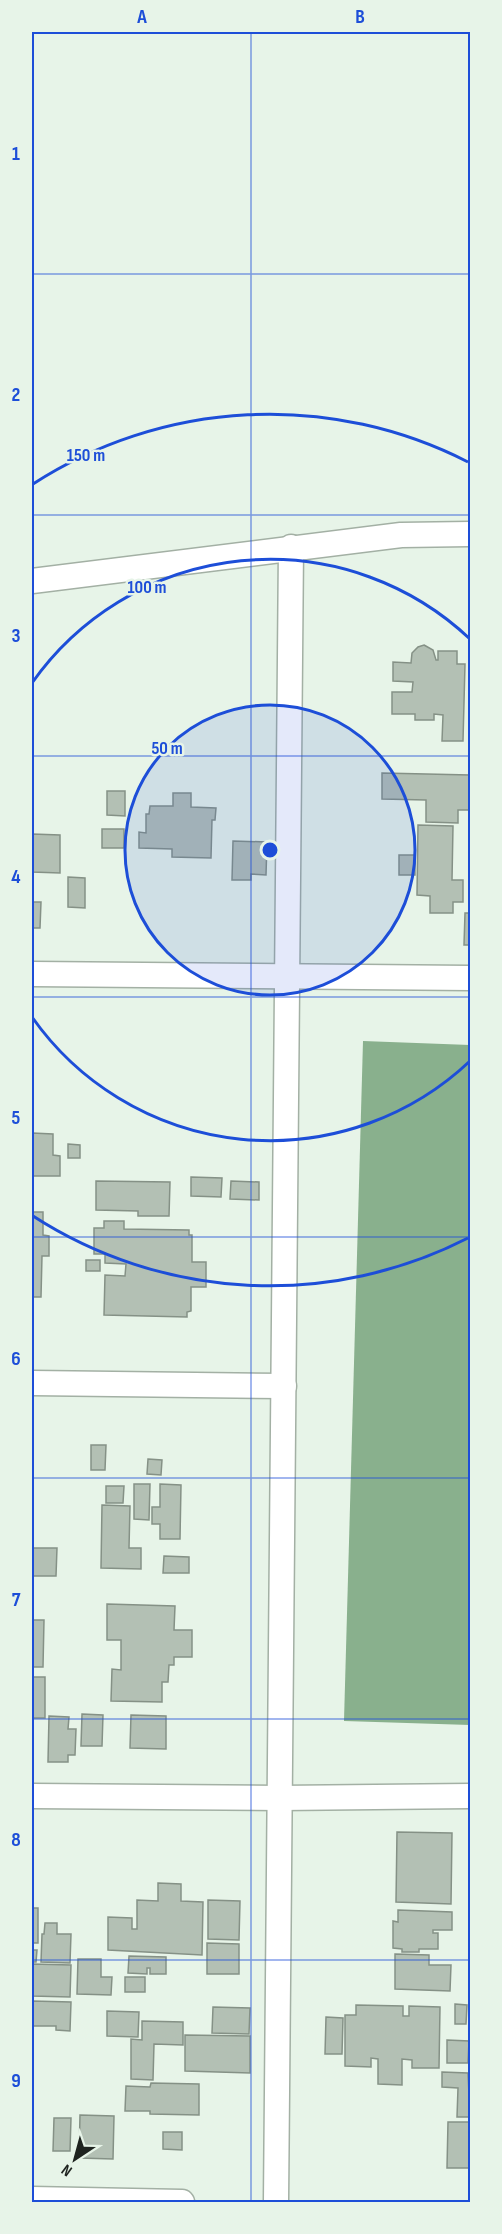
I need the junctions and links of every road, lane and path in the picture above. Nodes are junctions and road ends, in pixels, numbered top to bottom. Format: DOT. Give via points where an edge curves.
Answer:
graph roads {
  1 [pos="471,534"];
  2 [pos="291,547"];
  3 [pos="32,581"];
  4 [pos="32,974"];
  5 [pos="287,976"];
  6 [pos="471,978"];
  7 [pos="32,1383"];
  8 [pos="284,1386"];
  9 [pos="32,1796"];
  10 [pos="471,1796"];
  11 [pos="280,1798"];
  12 [pos="32,2199"];
  13 [pos="182,2202"];
  14 [pos="276,2202"];
  1 -- 2 [label="street" via="401,535"];
  2 -- 3 [label="street"];
  2 -- 5 [label="street"];
  4 -- 5 [label="street"];
  5 -- 6 [label="street"];
  5 -- 8 [label="street"];
  7 -- 8 [label="street"];
  8 -- 11 [label="street"];
  9 -- 11 [label="street"];
  10 -- 11 [label="street"];
  11 -- 14 [label="street"];
  12 -- 13 [label="street"];
}
